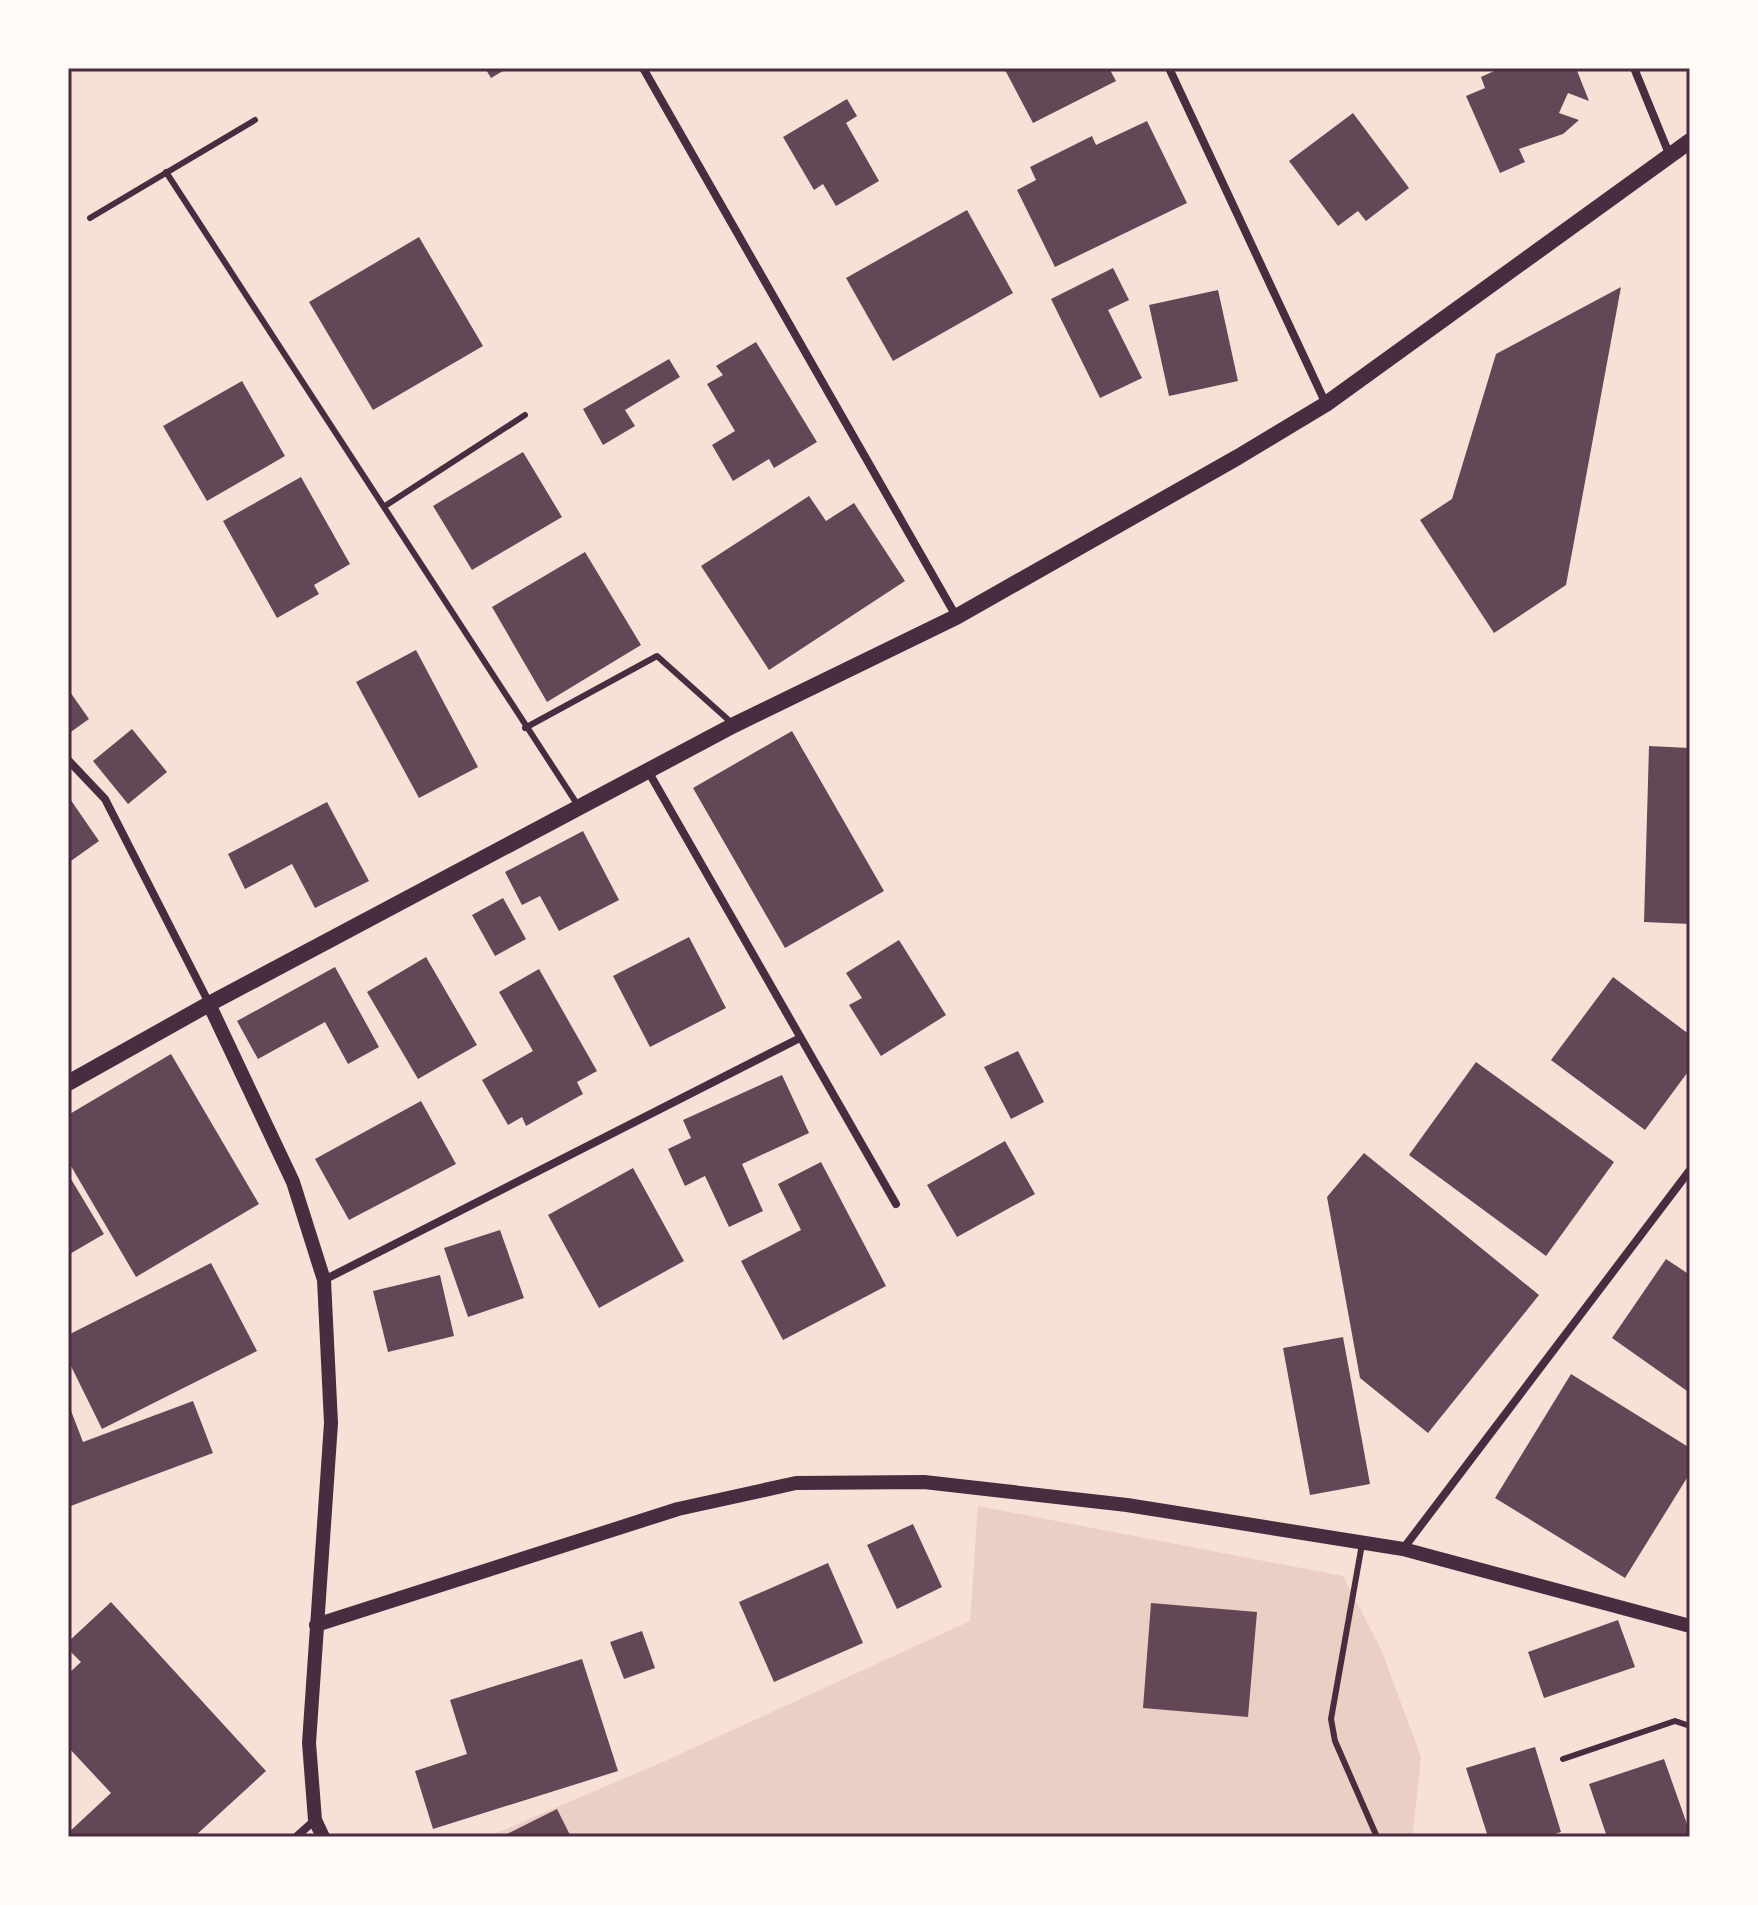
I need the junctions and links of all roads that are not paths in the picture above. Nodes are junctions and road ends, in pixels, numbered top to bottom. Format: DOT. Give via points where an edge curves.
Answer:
graph roads {
  1 [pos="643,68"];
  2 [pos="1169,68"];
  3 [pos="1634,68"];
  4 [pos="255,120"];
  5 [pos="1690,141"];
  6 [pos="1670,156"];
  7 [pos="166,172"];
  8 [pos="90,218"];
  9 [pos="1326,404"];
  10 [pos="525,415"];
  11 [pos="385,506"];
  12 [pos="956,617"];
  13 [pos="734,725"];
  14 [pos="525,728"];
  15 [pos="68,760"];
  16 [pos="647,770"];
  17 [pos="579,807"];
  18 [pos="209,1004"];
  19 [pos="800,1038"];
  20 [pos="68,1083"];
  21 [pos="1690,1170"];
  22 [pos="896,1204"];
  23 [pos="324,1280"];
  24 [pos="1362,1542"];
  25 [pos="1403,1549"];
  26 [pos="316,1625"];
  27 [pos="1690,1626"];
  28 [pos="1690,1726"];
  29 [pos="1563,1759"];
  30 [pos="315,1820"];
  31 [pos="296,1837"];
  32 [pos="323,1837"];
  33 [pos="1377,1837"];
  1 -- 12 [label="street"];
  2 -- 9 [label="street"];
  3 -- 6 [label="street"];
  4 -- 7 [label="lane"];
  5 -- 6 [label="main road"];
  6 -- 9 [label="main road"];
  7 -- 8 [label="lane"];
  7 -- 11 [label="lane"];
  9 -- 12 [label="main road"];
  10 -- 11 [label="lane"];
  11 -- 14 [label="lane"];
  12 -- 13 [label="main road"];
  13 -- 14 [label="lane" via="657,656"];
  13 -- 16 [label="main road"];
  14 -- 17 [label="lane"];
  15 -- 18 [label="street" via="105,799"];
  16 -- 17 [label="main road"];
  16 -- 19 [label="street"];
  17 -- 18 [label="main road"];
  18 -- 20 [label="main road"];
  18 -- 23 [label="street" via="293,1182"];
  19 -- 22 [label="street"];
  19 -- 23 [label="street"];
  21 -- 25 [label="street"];
  23 -- 26 [label="street" via="331,1423"];
  24 -- 25 [label="street"];
  24 -- 26 [label="street" via="1127,1505 924,1482 796,1483 678,1509"];
  24 -- 33 [label="lane" via="1331,1719 1335,1741"];
  25 -- 27 [label="street"];
  26 -- 30 [label="street" via="309,1743"];
  28 -- 29 [label="lane" via="1675,1721"];
  30 -- 31 [label="street"];
  30 -- 32 [label="street"];
}
